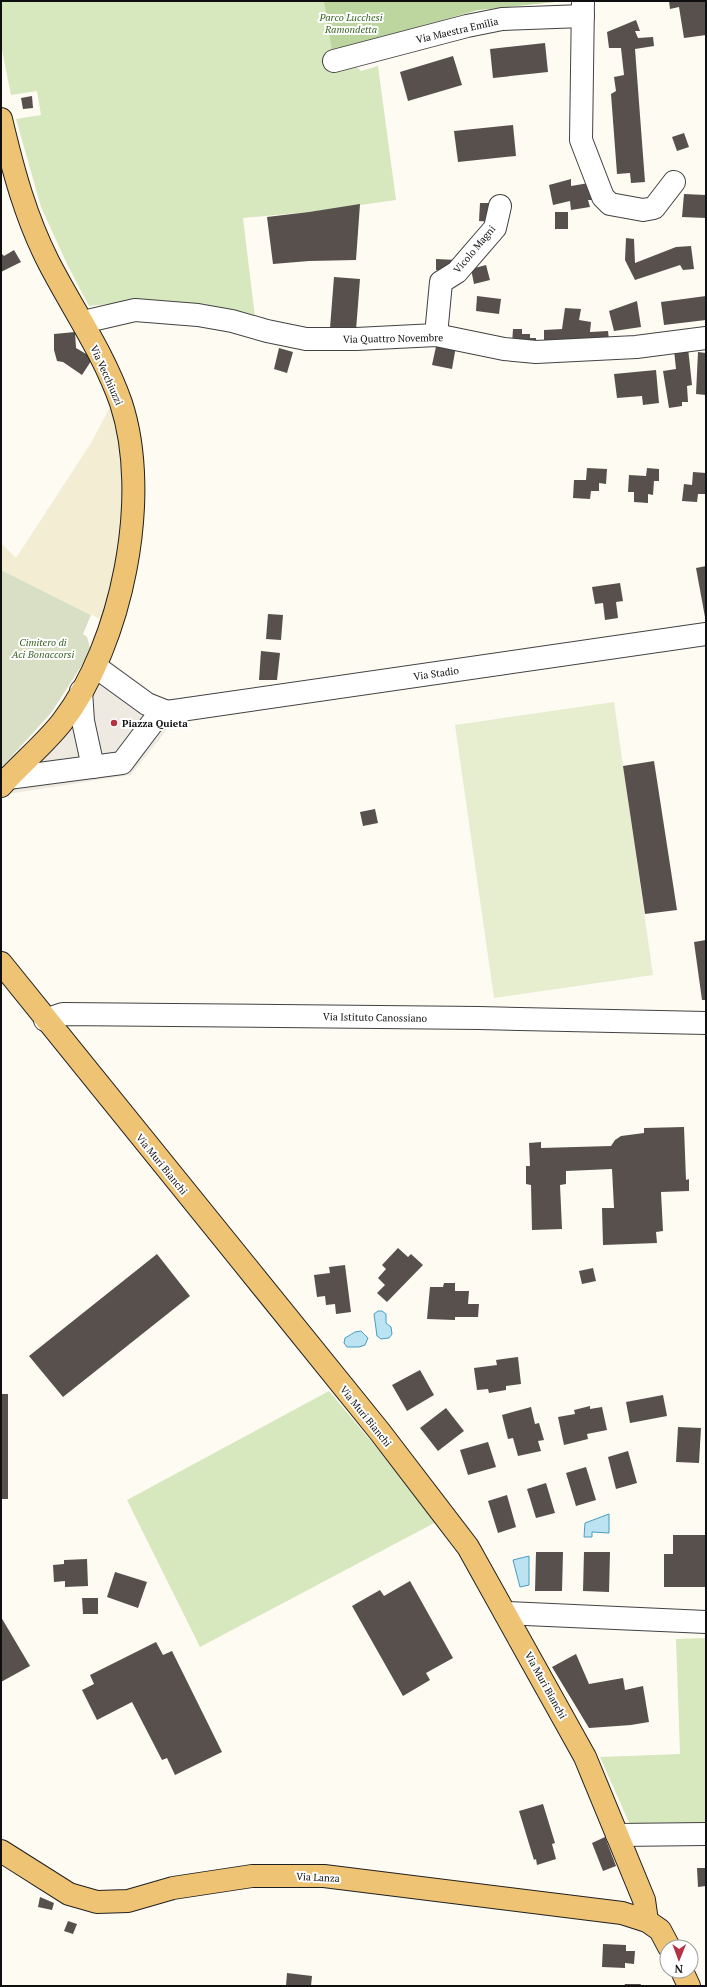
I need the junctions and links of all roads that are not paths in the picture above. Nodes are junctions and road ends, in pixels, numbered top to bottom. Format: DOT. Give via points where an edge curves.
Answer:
graph roads {
  1 [pos="587,6"];
  2 [pos="334,61"];
  3 [pos="1,119"];
  4 [pos="674,182"];
  5 [pos="500,206"];
  6 [pos="83,322"];
  7 [pos="436,335"];
  8 [pos="706,338"];
  9 [pos="706,634"];
  10 [pos="96,667"];
  11 [pos="82,691"];
  12 [pos="167,712"];
  13 [pos="93,767"];
  14 [pos="4,782"];
  15 [pos="1,963"];
  16 [pos="45,1020"];
  17 [pos="706,1023"];
  18 [pos="510,1621"];
  19 [pos="706,1622"];
  20 [pos="706,1834"];
  21 [pos="618,1835"];
  22 [pos="1,1851"];
  23 [pos="647,1921"];
  24 [pos="665,1939"];
  1 -- 2 [label="street, Via Maestra Emilia" via="467,26"];
  1 -- 4 [label="street" via="581,140 603,197 610,204 642,210 654,208"];
  3 -- 6 [label="main road, Via Vecchiuzzi" via="16,178 34,230 50,266"];
  5 -- 7 [label="street, Vicolo Magni" via="495,228 457,272 441,282"];
  6 -- 7 [label="street, Via Quattro Novembre" via="135,310 232,320 306,339"];
  6 -- 10 [label="main road, Via Vecchiuzzi" via="121,403 131,444 134,492 132,532 125,571"];
  7 -- 8 [label="street, Via Quattro Novembre" via="504,349 536,352 636,347"];
  9 -- 12 [label="street, Via Stadio"];
  10 -- 11 [label="main road, Via Vecchiuzzi"];
  10 -- 12 [label="street" via="147,704"];
  11 -- 13 [label="street" via="83,721"];
  11 -- 14 [label="main road, Via Vecchiuzzi" via="62,722"];
  12 -- 13 [label="street" via="153,722 122,763"];
  13 -- 14 [label="street"];
  15 -- 16 [label="main road, Via Muri Bianchi"];
  16 -- 17 [label="street, Via Istituto Canossiano" via="63,1014"];
  16 -- 18 [label="main road, Via Muri Bianchi" via="394,1450 468,1547"];
  18 -- 19 [label="street" via="619,1619"];
  18 -- 21 [label="main road, Via Muri Bianchi" via="585,1757"];
  20 -- 21 [label="street"];
  21 -- 23 [label="main road, Via Muri Bianchi" via="644,1900"];
  22 -- 23 [label="main road, Via Lanza" via="69,1894 97,1902 128,1901 173,1888 252,1876 324,1876 622,1913"];
  23 -- 24 [label="main road" via="660,1930"];
}
